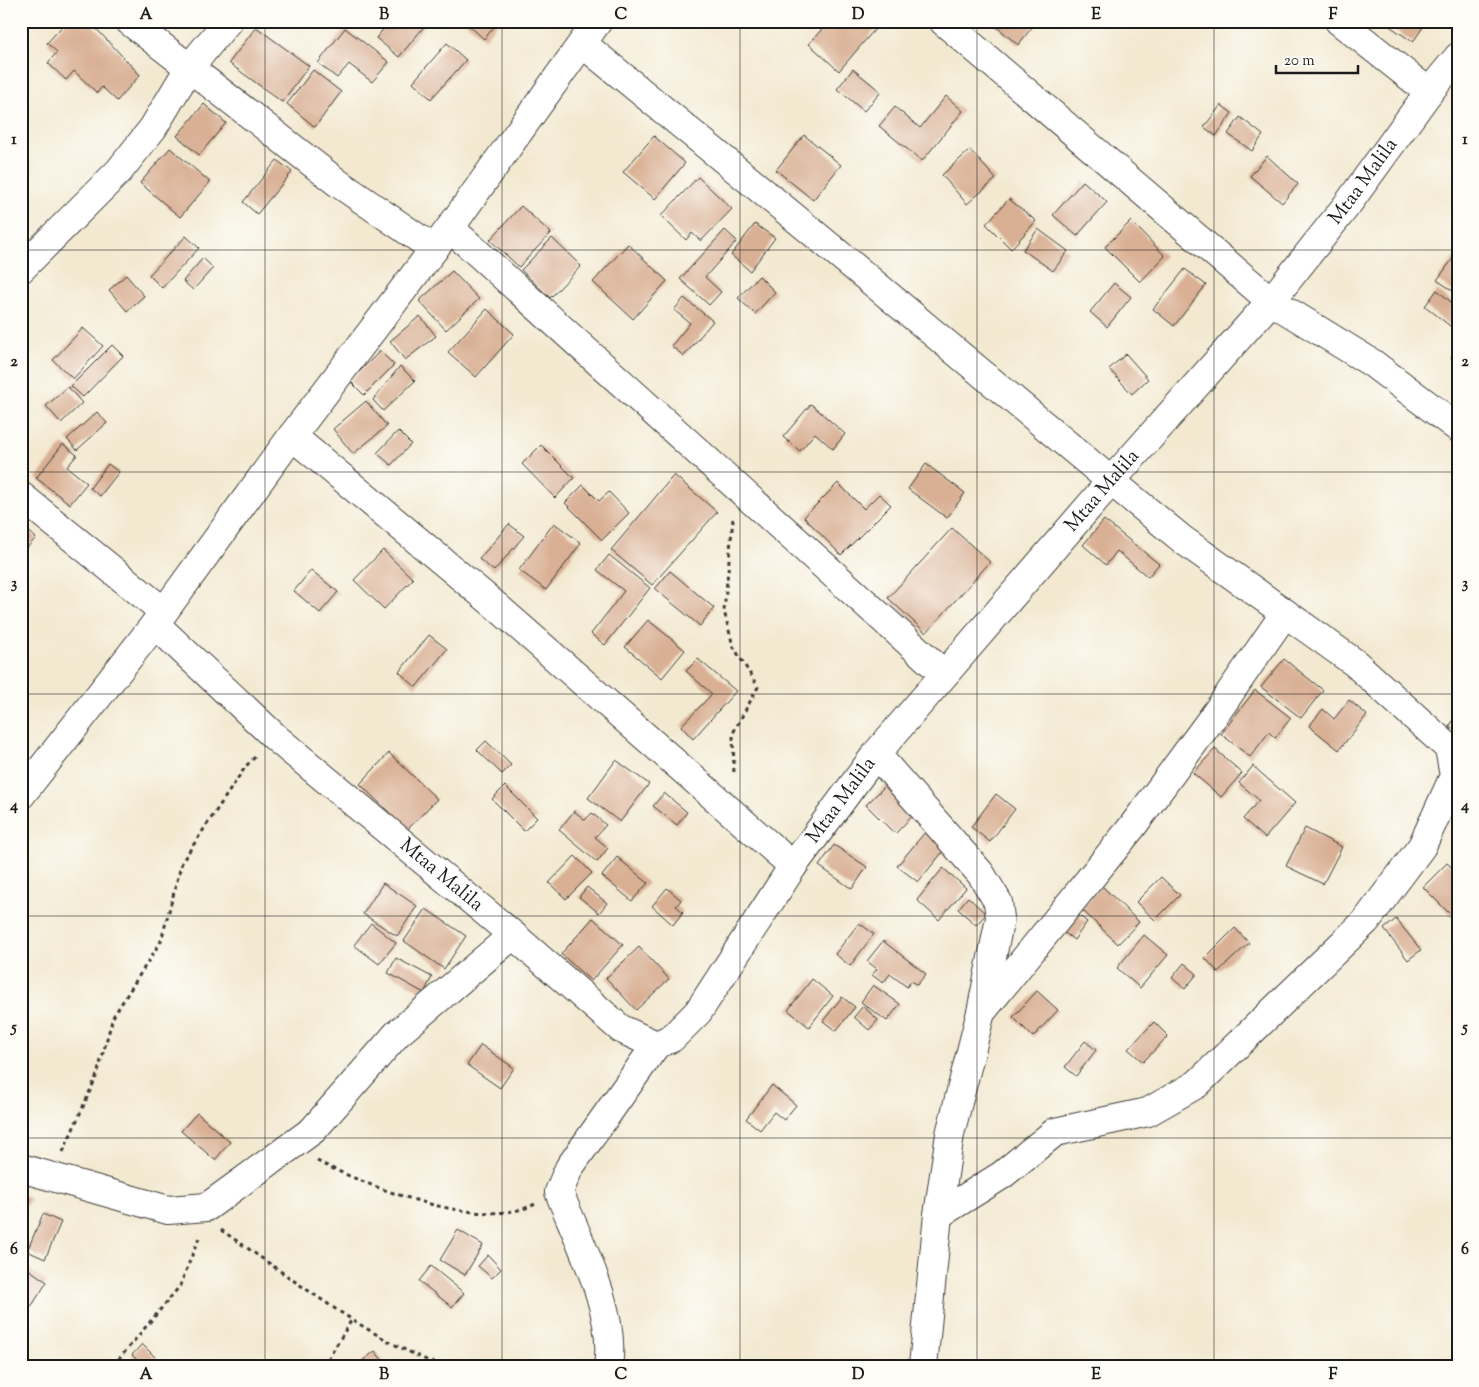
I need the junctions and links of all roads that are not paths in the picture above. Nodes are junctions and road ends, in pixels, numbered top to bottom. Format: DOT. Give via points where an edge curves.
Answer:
graph roads {
  1 [pos="129,21"];
  2 [pos="228,21"];
  3 [pos="598,21"];
  4 [pos="943,21"];
  5 [pos="1339,21"];
  6 [pos="583,44"];
  7 [pos="1458,57"];
  8 [pos="189,68"];
  9 [pos="1429,92"];
  10 [pos="450,228"];
  11 [pos="434,249"];
  12 [pos="21,269"];
  13 [pos="1271,301"];
  14 [pos="1458,428"];
  15 [pos="292,436"];
  16 [pos="1111,481"];
  17 [pos="21,496"];
  18 [pos="1285,613"];
  19 [pos="159,617"];
  20 [pos="944,674"];
  21 [pos="876,754"];
  22 [pos="24,791"];
  23 [pos="793,866"];
  24 [pos="513,935"];
  25 [pos="981,1012"];
  26 [pos="656,1046"];
  27 [pos="21,1168"];
  28 [pos="938,1215"];
  29 [pos="608,1366"];
  30 [pos="923,1366"];
  1 -- 8 [label="street"];
  2 -- 8 [label="street"];
  3 -- 6 [label="street"];
  4 -- 13 [label="street"];
  5 -- 9 [label="street"];
  6 -- 10 [label="street"];
  6 -- 16 [label="street"];
  7 -- 9 [label="street, Mtaa Malila"];
  8 -- 11 [label="street" via="338,183"];
  8 -- 12 [label="street" via="153,128 119,171"];
  9 -- 13 [label="street, Mtaa Malila" via="1347,205"];
  10 -- 11 [label="street"];
  10 -- 20 [label="street"];
  11 -- 15 [label="street"];
  13 -- 14 [label="street" via="1372,363"];
  13 -- 16 [label="street, Mtaa Malila"];
  15 -- 19 [label="street"];
  15 -- 23 [label="street" via="495,605"];
  16 -- 18 [label="street" via="1183,540"];
  16 -- 20 [label="street, Mtaa Malila"];
  17 -- 19 [label="street, Mtaa Malila"];
  18 -- 25 [label="street" via="1132,827"];
  18 -- 28 [label="street" via="1354,663 1450,748 1454,776 1422,846 1366,921 1197,1084 1148,1112 1055,1132 1002,1175"];
  19 -- 22 [label="street"];
  19 -- 24 [label="street, Mtaa Malila" via="276,738"];
  20 -- 21 [label="street, Mtaa Malila"];
  21 -- 23 [label="street, Mtaa Malila"];
  21 -- 25 [label="street" via="981,874 998,902 1000,918"];
  23 -- 26 [label="street, Mtaa Malila" via="698,1012 672,1038"];
  24 -- 26 [label="street, Mtaa Malila" via="620,1029"];
  24 -- 27 [label="street" via="397,1034 313,1130 206,1214 168,1210"];
  25 -- 28 [label="street" via="950,1134"];
  26 -- 29 [label="street" via="569,1168 559,1192 606,1313 610,1352"];
  28 -- 30 [label="street"];
}
